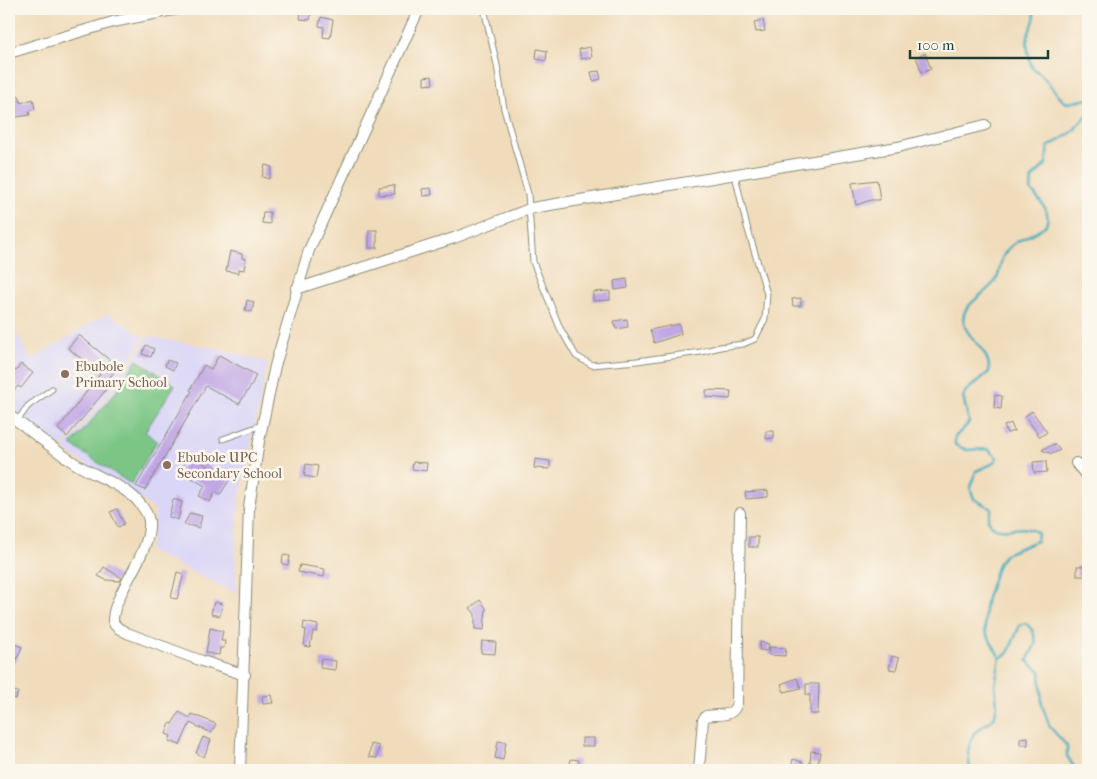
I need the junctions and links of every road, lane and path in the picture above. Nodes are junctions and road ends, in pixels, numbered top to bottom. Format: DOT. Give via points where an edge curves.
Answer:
graph roads {
  1 [pos="178,9"];
  2 [pos="419,9"];
  3 [pos="484,9"];
  4 [pos="9,53"];
  5 [pos="985,125"];
  6 [pos="735,174"];
  7 [pos="530,209"];
  8 [pos="296,290"];
  9 [pos="52,389"];
  10 [pos="13,418"];
  11 [pos="263,425"];
  12 [pos="223,439"];
  13 [pos="1076,463"];
  14 [pos="1088,477"];
  15 [pos="740,513"];
  16 [pos="245,675"];
  17 [pos="240,770"];
  18 [pos="699,770"];
  1 -- 4 [label="street" via="113,22"];
  2 -- 8 [label="street" via="326,209"];
  3 -- 7 [label="lane" via="504,109 522,166"];
  5 -- 6 [label="street" via="898,147"];
  6 -- 7 [label="street"];
  6 -- 7 [label="lane" via="764,280 767,308 760,330 751,342 701,352 592,365 576,356 560,328 533,262"];
  7 -- 8 [label="street" via="454,238"];
  8 -- 11 [label="street"];
  9 -- 10 [label="lane"];
  10 -- 16 [label="street" via="77,465 130,494 149,520 141,553 117,605 113,621 116,627 202,662"];
  11 -- 12 [label="lane"];
  11 -- 16 [label="street" via="249,508"];
  13 -- 14 [label="street"];
  15 -- 18 [label="street" via="737,703 730,715 706,716 703,720"];
  16 -- 17 [label="street"];
}
